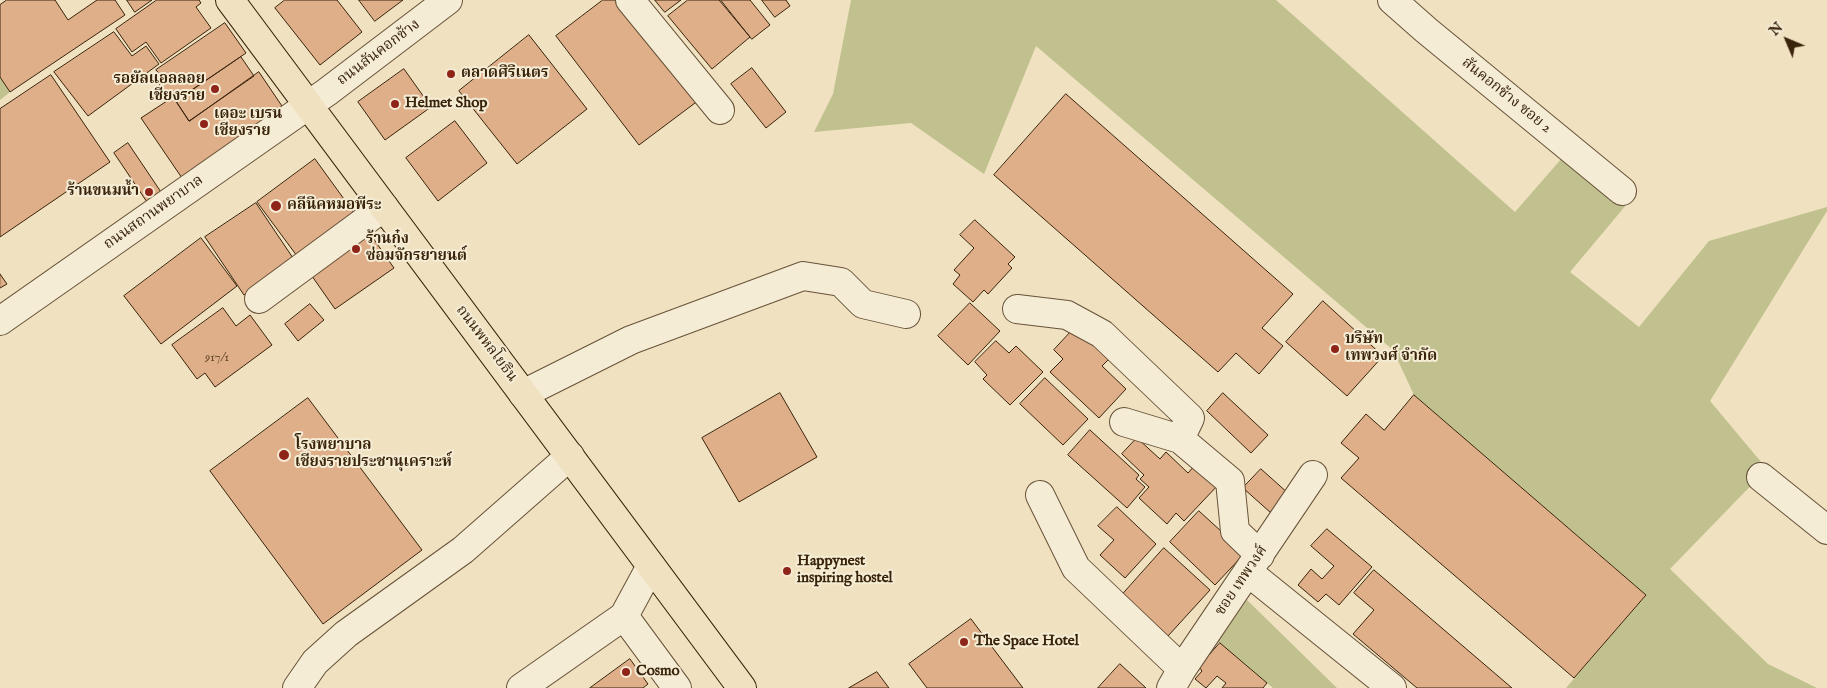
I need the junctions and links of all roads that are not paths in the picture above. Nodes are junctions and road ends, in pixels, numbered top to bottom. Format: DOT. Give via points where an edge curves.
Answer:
graph roads {
  1 [pos="230,0"];
  2 [pos="448,0"];
  3 [pos="630,0"];
  4 [pos="1392,0"];
  5 [pos="308,105"];
  6 [pos="720,110"];
  7 [pos="1622,191"];
  8 [pos="384,207"];
  9 [pos="259,299"];
  10 [pos="1017,309"];
  11 [pos="906,314"];
  12 [pos="0,322"];
  13 [pos="523,394"];
  14 [pos="1124,422"];
  15 [pos="1180,439"];
  16 [pos="570,456"];
  17 [pos="1313,476"];
  18 [pos="1761,477"];
  19 [pos="1040,495"];
  20 [pos="1827,530"];
  21 [pos="1254,563"];
  22 [pos="650,566"];
  23 [pos="624,616"];
  24 [pos="1177,679"];
  25 [pos="297,688"];
  26 [pos="521,688"];
  27 [pos="676,688"];
  28 [pos="742,688"];
  29 [pos="1392,688"];
  1 -- 5 [label="main road, ถนนพหลโยธิน"];
  2 -- 5 [label="street, ถนนสันคอกช้าง"];
  3 -- 6 [label="street"];
  4 -- 7 [label="street, สันคอกช้าง ซอย 2"];
  5 -- 8 [label="main road, ถนนพหลโยธิน"];
  5 -- 12 [label="street, ถนนสถานพยาบาล"];
  8 -- 9 [label="street"];
  8 -- 13 [label="main road, ถนนพหลโยธิน"];
  10 -- 15 [label="street" via="1067,315 1102,334 1190,418"];
  11 -- 13 [label="street" via="863,304 841,282 803,276 631,340"];
  13 -- 16 [label="main road, ถนนพหลโยธิน"];
  14 -- 15 [label="street"];
  15 -- 21 [label="street" via="1230,481 1235,531"];
  16 -- 22 [label="main road, ถนนพหลโยธิน"];
  16 -- 25 [label="street" via="463,550 346,634 315,662"];
  17 -- 21 [label="street, ซอย เทพวงศ์"];
  18 -- 20 [label="street"];
  19 -- 24 [label="street" via="1076,568"];
  21 -- 24 [label="street, ซอย เทพวงศ์"];
  21 -- 29 [label="street"];
  22 -- 23 [label="street"];
  22 -- 28 [label="main road, ถนนพหลโยธิน"];
  23 -- 26 [label="street"];
  23 -- 27 [label="street"];
}
